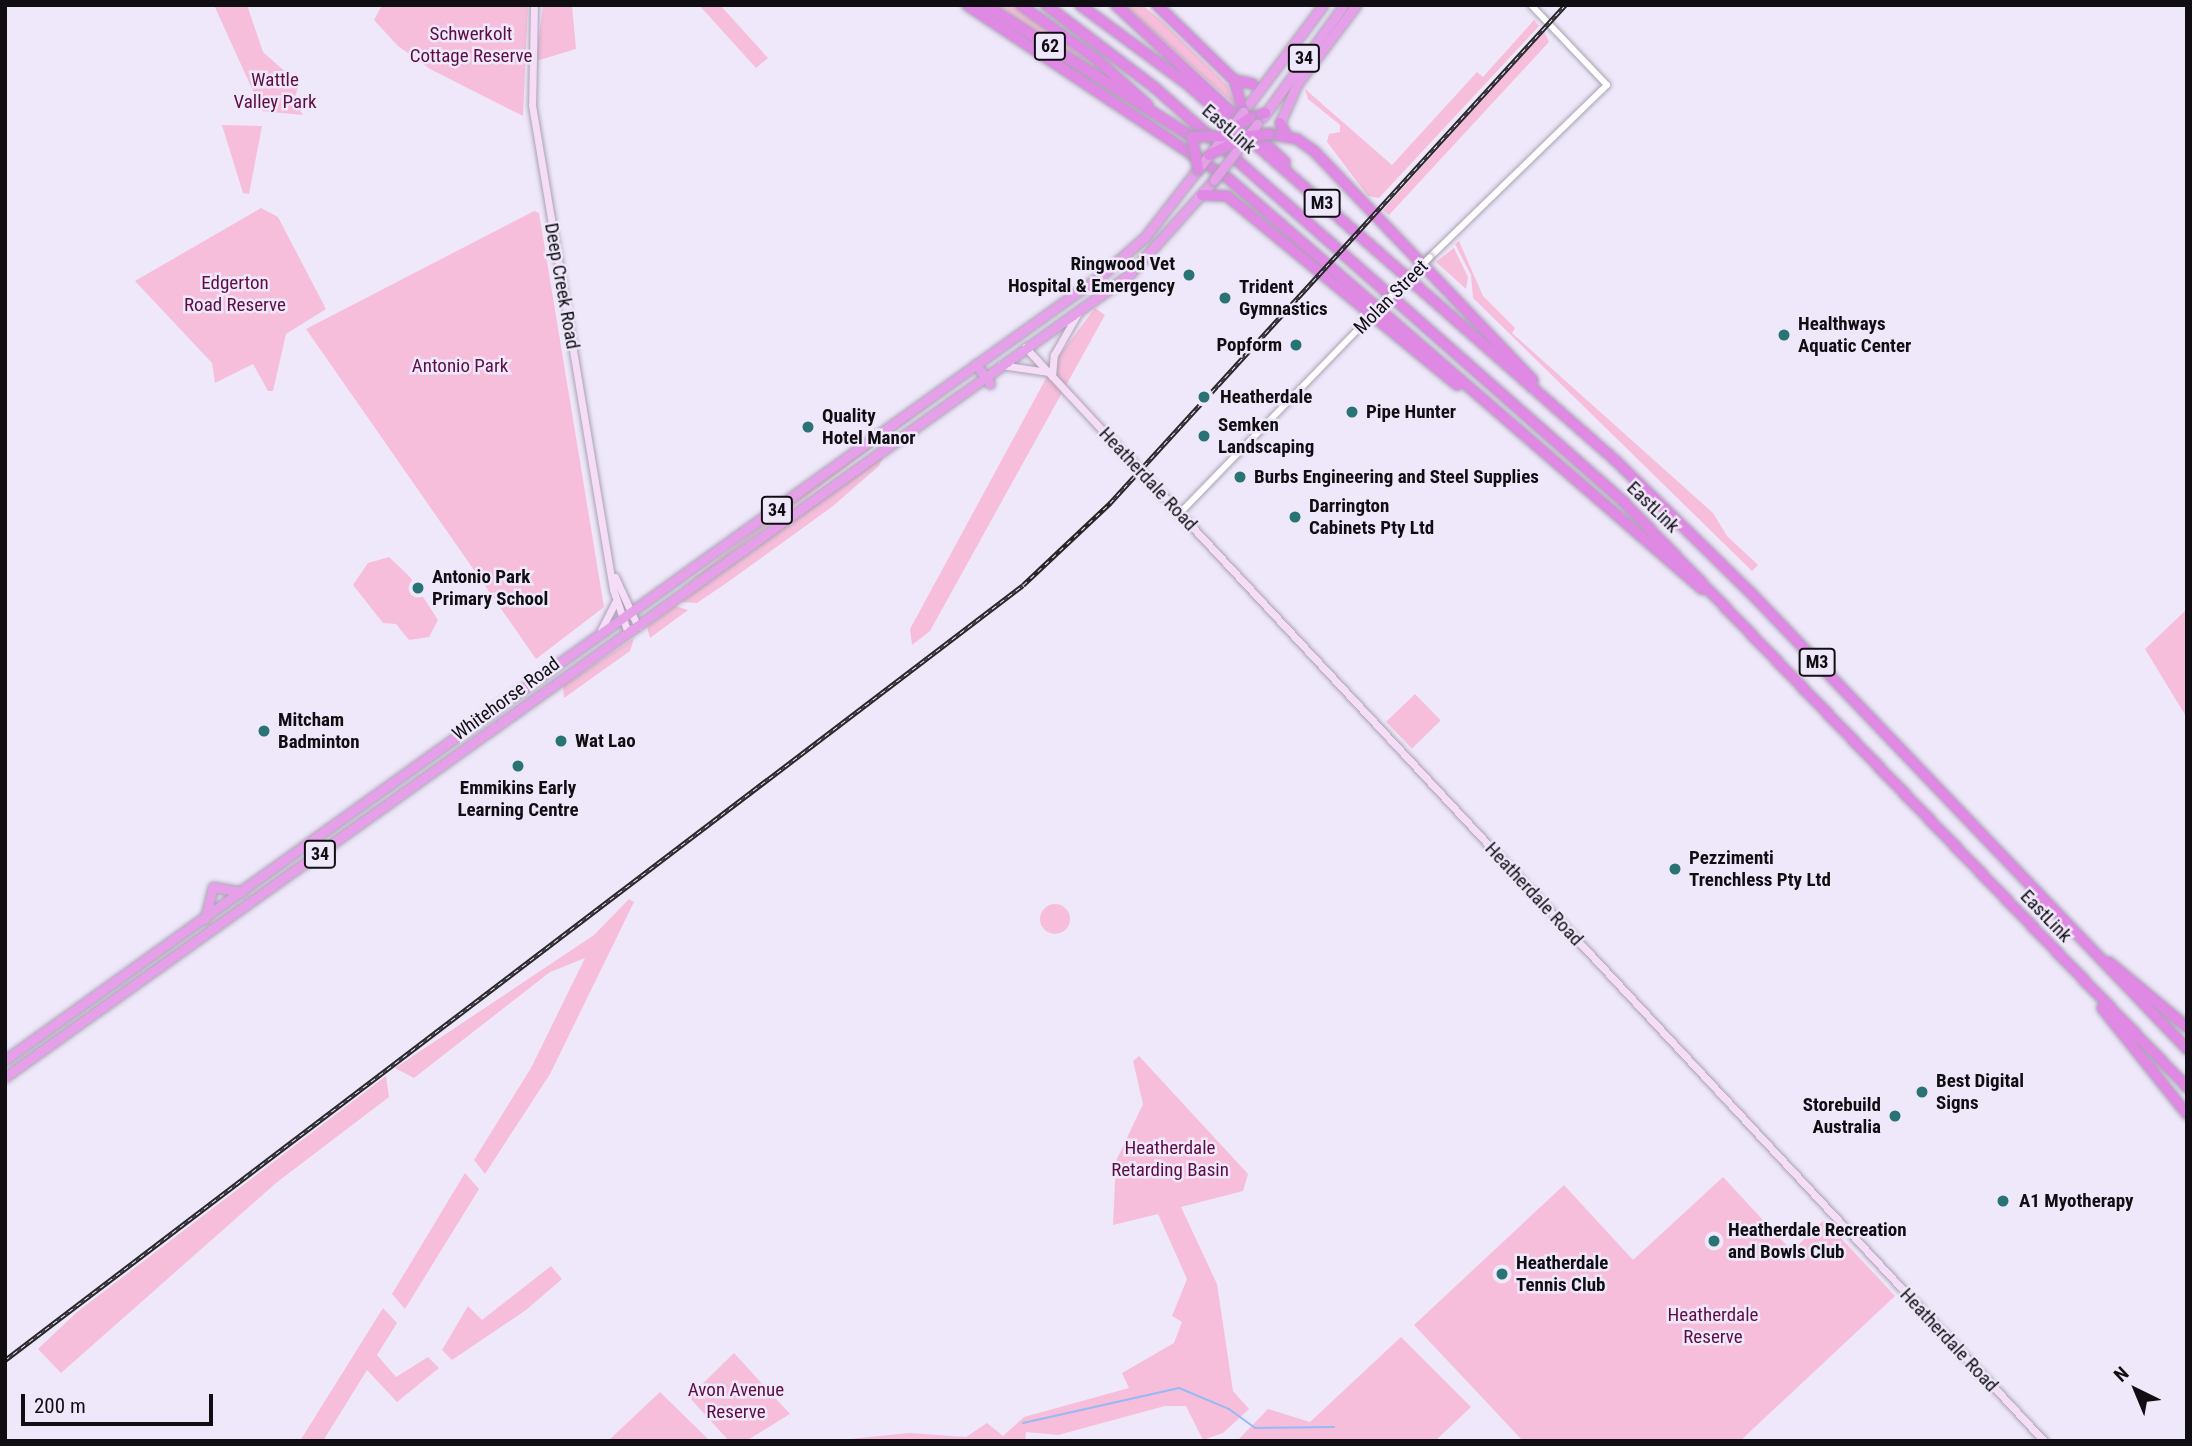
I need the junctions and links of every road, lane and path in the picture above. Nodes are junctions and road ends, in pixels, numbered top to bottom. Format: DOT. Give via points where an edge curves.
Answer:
graph roads {
  1 [pos="534,5"];
  2 [pos="967,5"];
  3 [pos="985,5"];
  4 [pos="1021,5"];
  5 [pos="1046,5"];
  6 [pos="1080,5"];
  7 [pos="1116,5"];
  8 [pos="1157,5"];
  9 [pos="1323,5"];
  10 [pos="1344,5"];
  11 [pos="1356,5"];
  12 [pos="1531,5"];
  13 [pos="1234,80"];
  14 [pos="1266,80"];
  15 [pos="1253,84"];
  16 [pos="1265,113"];
  17 [pos="1160,118"];
  18 [pos="1248,120"];
  19 [pos="1280,123"];
  20 [pos="1224,136"];
  21 [pos="1287,136"];
  22 [pos="1192,137"];
  23 [pos="1244,138"];
  24 [pos="1236,152"];
  25 [pos="1209,155"];
  26 [pos="1198,169"];
  27 [pos="1202,195"];
  28 [pos="1421,290"];
  29 [pos="1082,308"];
  30 [pos="1014,337"];
  31 [pos="1026,347"];
  32 [pos="976,364"];
  33 [pos="999,365"];
  34 [pos="1051,375"];
  35 [pos="987,380"];
  36 [pos="1562,411"];
  37 [pos="1505,421"];
  38 [pos="1180,513"];
  39 [pos="611,564"];
  40 [pos="615,602"];
  41 [pos="627,617"];
  42 [pos="1740,621"];
  43 [pos="638,627"];
  44 [pos="628,633"];
  45 [pos="590,644"];
  46 [pos="242,892"];
  47 [pos="205,919"];
  48 [pos="2063,924"];
  49 [pos="2062,959"];
  50 [pos="2187,1027"];
  51 [pos="2187,1049"];
  52 [pos="5,1060"];
  53 [pos="5,1077"];
  54 [pos="2187,1087"];
  55 [pos="2187,1114"];
  56 [pos="2043,1441"];
  1 -- 39 [label="main road, Deep Creek Road" via="532,105"];
  2 -- 37 [label="highway" via="1230,180"];
  3 -- 17 [label="highway, 62"];
  4 -- 17 [label="highway" via="1096,59"];
  5 -- 42 [label="highway, EastLink / M3" via="1144,79 1520,407"];
  6 -- 28 [label="highway, EastLink / M3" via="1187,84"];
  7 -- 28 [label="highway"];
  8 -- 13 [label="highway"];
  9 -- 14 [label="highway, 34"];
  10 -- 16 [label="highway, 34"];
  11 -- 19 [label="highway" via="1297,84"];
  12 -- 38 [label="street, Molan Street, bridge" via="1607,85 1364,323"];
  13 -- 15 [label="highway"];
  13 -- 18 [label="highway"];
  14 -- 15 [label="highway"];
  14 -- 18 [label="highway, 34"];
  16 -- 18 [label="highway"];
  17 -- 22 [label="highway, 62"];
  18 -- 20 [label="highway, bridge"];
  18 -- 23 [label="highway, bridge"];
  19 -- 21 [label="highway"];
  20 -- 22 [label="highway, 62, bridge"];
  20 -- 25 [label="highway, 34, bridge"];
  21 -- 23 [label="highway, bridge"];
  21 -- 36 [label="highway" via="1314,151"];
  22 -- 26 [label="highway, bridge"];
  23 -- 24 [label="highway, bridge"];
  23 -- 25 [label="highway, bridge"];
  24 -- 27 [label="highway, 34, bridge"];
  25 -- 26 [label="highway, 34, bridge"];
  26 -- 30 [label="highway, 34" via="1134,250"];
  27 -- 29 [label="highway, 34" via="1155,252"];
  27 -- 37 [label="highway" via="1227,196 1310,270"];
  28 -- 36 [label="highway, EastLink / M3"];
  29 -- 31 [label="highway, 34"];
  29 -- 34 [label="main road" via="1054,355"];
  30 -- 31 [label="highway"];
  30 -- 32 [label="highway, Whitehorse Road / 34"];
  31 -- 33 [label="highway, Whitehorse Road / 34"];
  31 -- 34 [label="main road, Heatherdale Road"];
  32 -- 35 [label="highway"];
  32 -- 41 [label="highway, Whitehorse Road / 34"];
  33 -- 34 [label="main road"];
  33 -- 35 [label="highway, Whitehorse Road / 34"];
  34 -- 38 [label="main road, Heatherdale Road, bridge"];
  35 -- 43 [label="highway, Whitehorse Road / 34"];
  36 -- 48 [label="highway, EastLink / M3" via="1751,593"];
  37 -- 42 [label="highway"];
  38 -- 56 [label="main road, Heatherdale Road"];
  39 -- 40 [label="main road, Deep Creek Road"];
  39 -- 41 [label="main road, Deep Creek Road"];
  40 -- 41 [label="main road, Deep Creek Road"];
  40 -- 45 [label="main road" via="611,620"];
  41 -- 43 [label="main road, Deep Creek Road"];
  41 -- 44 [label="main road, Deep Creek Road"];
  41 -- 45 [label="highway, Whitehorse Road / 34"];
  42 -- 49 [label="highway, EastLink / M3"];
  43 -- 44 [label="highway, Whitehorse Road / 34"];
  44 -- 53 [label="highway, Whitehorse Road / 34"];
  45 -- 46 [label="highway, Whitehorse Road / 34"];
  46 -- 47 [label="highway, Whitehorse Road / 34"];
  46 -- 47 [label="highway" via="213,887"];
  47 -- 52 [label="highway, Whitehorse Road / 34"];
  48 -- 50 [label="highway"];
  48 -- 51 [label="highway, EastLink / M3"];
  49 -- 54 [label="highway, EastLink / M3"];
  49 -- 55 [label="highway"];
}
